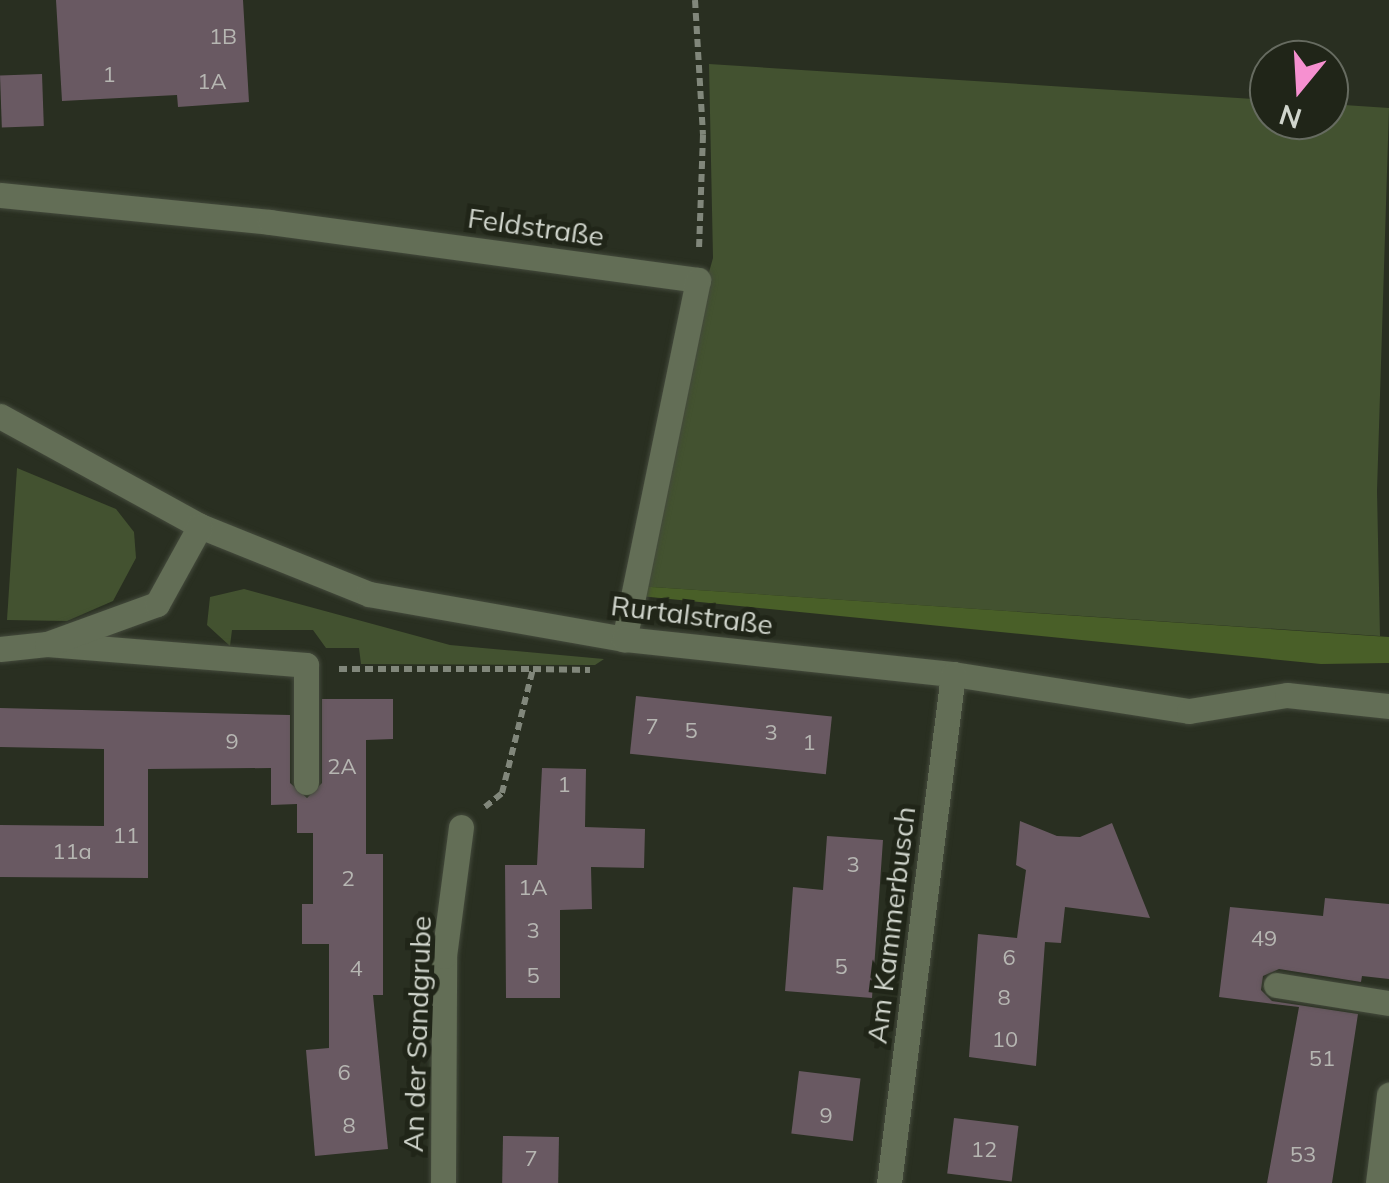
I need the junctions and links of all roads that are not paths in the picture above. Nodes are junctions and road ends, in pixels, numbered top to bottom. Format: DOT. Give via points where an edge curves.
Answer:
graph roads {
  1 [pos="0,195"];
  2 [pos="0,416"];
  3 [pos="200,526"];
  4 [pos="621,638"];
  5 [pos="47,644"];
  6 [pos="0,649"];
  7 [pos="953,674"];
  8 [pos="1389,706"];
  9 [pos="306,782"];
  10 [pos="460,827"];
  11 [pos="1276,985"];
  12 [pos="1389,1003"];
  13 [pos="1389,1095"];
  14 [pos="443,1183"];
  15 [pos="890,1183"];
  16 [pos="1378,1183"];
  1 -- 4 [label="street, Feldstraße" via="270,222 698,280"];
  2 -- 3 [label="street, Rurtalstraße"];
  3 -- 4 [label="street, Rurtalstraße" via="369,594"];
  3 -- 5 [label="street" via="157,604"];
  4 -- 7 [label="street, Rurtalstraße"];
  5 -- 6 [label="street"];
  5 -- 9 [label="street" via="306,665"];
  7 -- 8 [label="street, Rurtalstraße" via="1189,711 1287,695"];
  7 -- 15 [label="street, Am Kammerbusch"];
  10 -- 14 [label="street, An der Sandgrube" via="444,956"];
  11 -- 12 [label="street"];
  13 -- 16 [label="street"];
}
